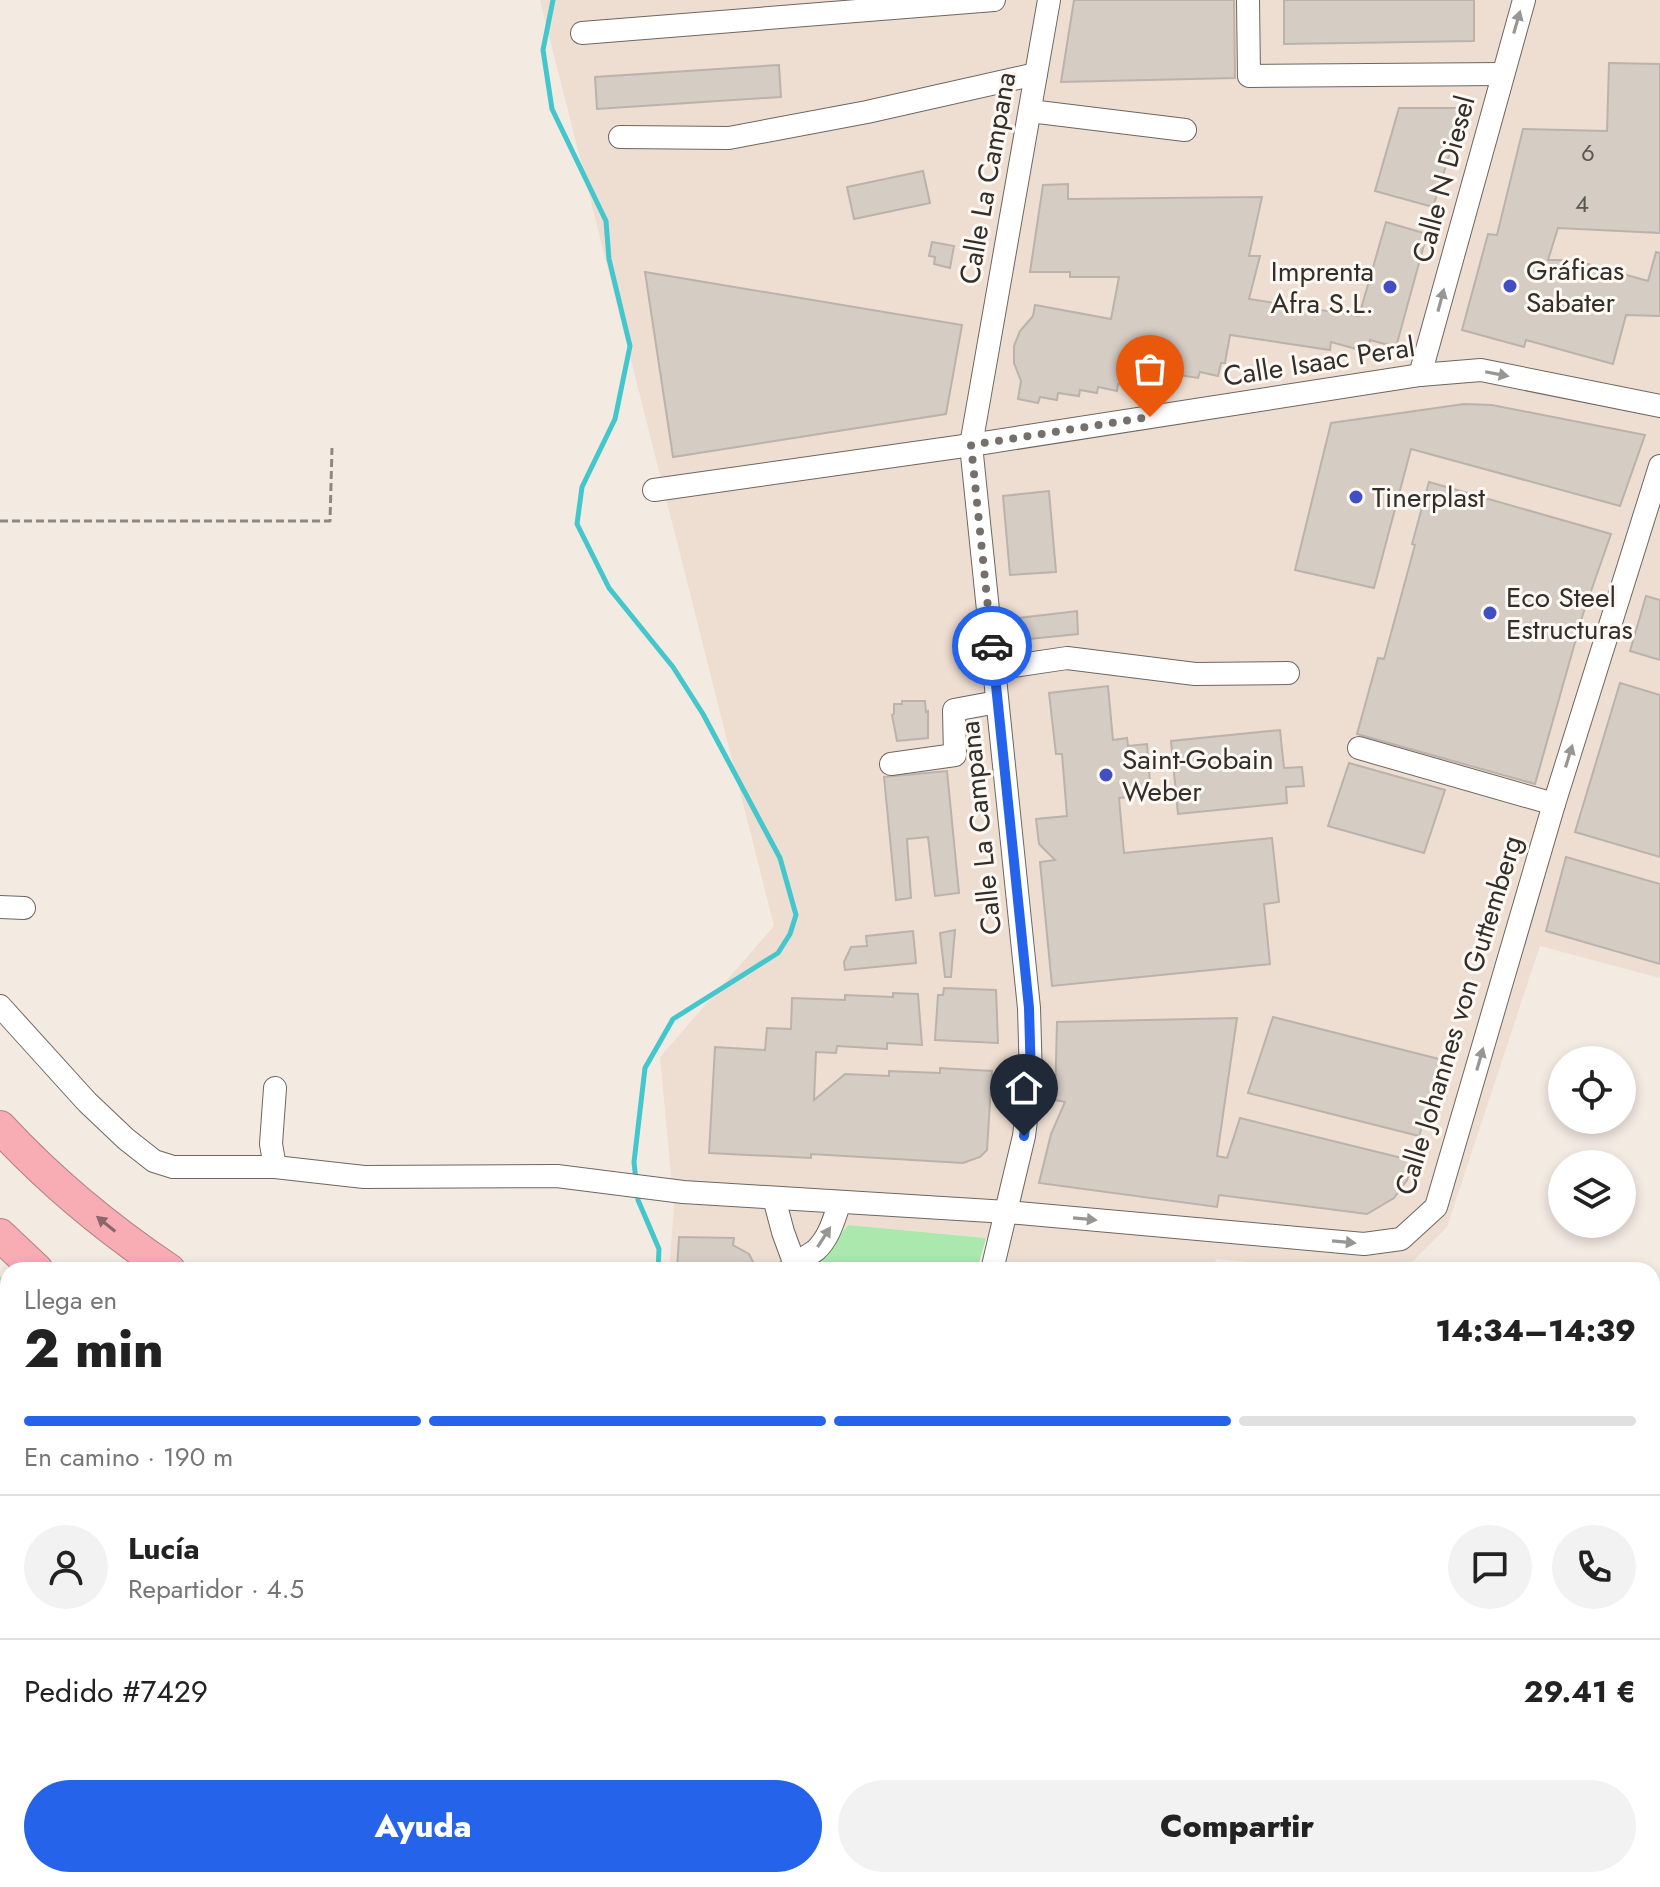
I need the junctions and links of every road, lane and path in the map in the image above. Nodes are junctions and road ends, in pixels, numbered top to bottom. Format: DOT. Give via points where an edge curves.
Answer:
graph roads {
  1 [pos="994,0"];
  2 [pos="1049,0"];
  3 [pos="1248,0"];
  4 [pos="1524,0"];
  5 [pos="582,33"];
  6 [pos="1036,74"];
  7 [pos="1503,74"];
  8 [pos="1030,111"];
  9 [pos="1185,130"];
  10 [pos="620,137"];
  11 [pos="1420,375"];
  12 [pos="1660,406"];
  13 [pos="971,445"];
  14 [pos="332,448"];
  15 [pos="1660,466"];
  16 [pos="654,490"];
  17 [pos="0,521"];
  18 [pos="994,669"];
  19 [pos="1288,673"];
  20 [pos="997,702"];
  21 [pos="1359,748"];
  22 [pos="891,764"];
  23 [pos="1554,804"];
  24 [pos="0,907"];
  25 [pos="24,908"];
  26 [pos="0,1006"];
  27 [pos="275,1088"];
  28 [pos="0,1127"];
  29 [pos="275,1167"];
  30 [pos="774,1198"];
  31 [pos="840,1202"];
  32 [pos="1007,1212"];
  33 [pos="0,1235"];
  34 [pos="29,1262"];
  35 [pos="157,1262"];
  36 [pos="791,1262"];
  37 [pos="798,1262"];
  38 [pos="994,1262"];
  1 -- 5 [label="street"];
  2 -- 6 [label="street, Calle La Campana"];
  3 -- 7 [label="street" via="1249,76"];
  7 -- 4 [label="street, Calle N Diesel, one-way"];
  6 -- 8 [label="street, Calle La Campana"];
  6 -- 10 [label="street" via="729,138"];
  11 -- 7 [label="street, Calle N Diesel, one-way"];
  8 -- 9 [label="street"];
  8 -- 13 [label="street, Calle La Campana"];
  11 -- 12 [label="street, Calle Isaac Peral, one-way" via="1481,370"];
  11 -- 13 [label="street, Calle Isaac Peral"];
  13 -- 16 [label="street, Calle Isaac Peral"];
  13 -- 18 [label="street, Calle La Campana"];
  14 -- 17 [label="path" via="330,521"];
  23 -- 15 [label="street, Calle Johannes von Guttemberg, one-way"];
  18 -- 19 [label="street" via="1067,658 1195,674"];
  18 -- 20 [label="street, Calle La Campana"];
  20 -- 22 [label="street" via="954,710 955,755"];
  20 -- 32 [label="street, Calle La Campana" via="1029,1008 1031,1079"];
  21 -- 23 [label="street"];
  32 -- 23 [label="street, Calle Johannes von Guttemberg, one-way" via="1364,1244 1401,1239 1436,1207"];
  24 -- 25 [label="street"];
  26 -- 29 [label="street, Calle Johannes von Guttemberg" via="87,1102 154,1161 173,1167"];
  27 -- 29 [label="street"];
  35 -- 28 [label="highway, one-way" via="74,1198"];
  29 -- 30 [label="street, Calle Johannes von Guttemberg" via="364,1177 557,1176"];
  30 -- 31 [label="street, Calle Johannes von Guttemberg"];
  30 -- 36 [label="street"];
  31 -- 32 [label="street, Calle Johannes von Guttemberg"];
  37 -- 31 [label="street, one-way" via="829,1234"];
  32 -- 38 [label="street, Calle La Campana"];
  33 -- 34 [label="highway"];
}
